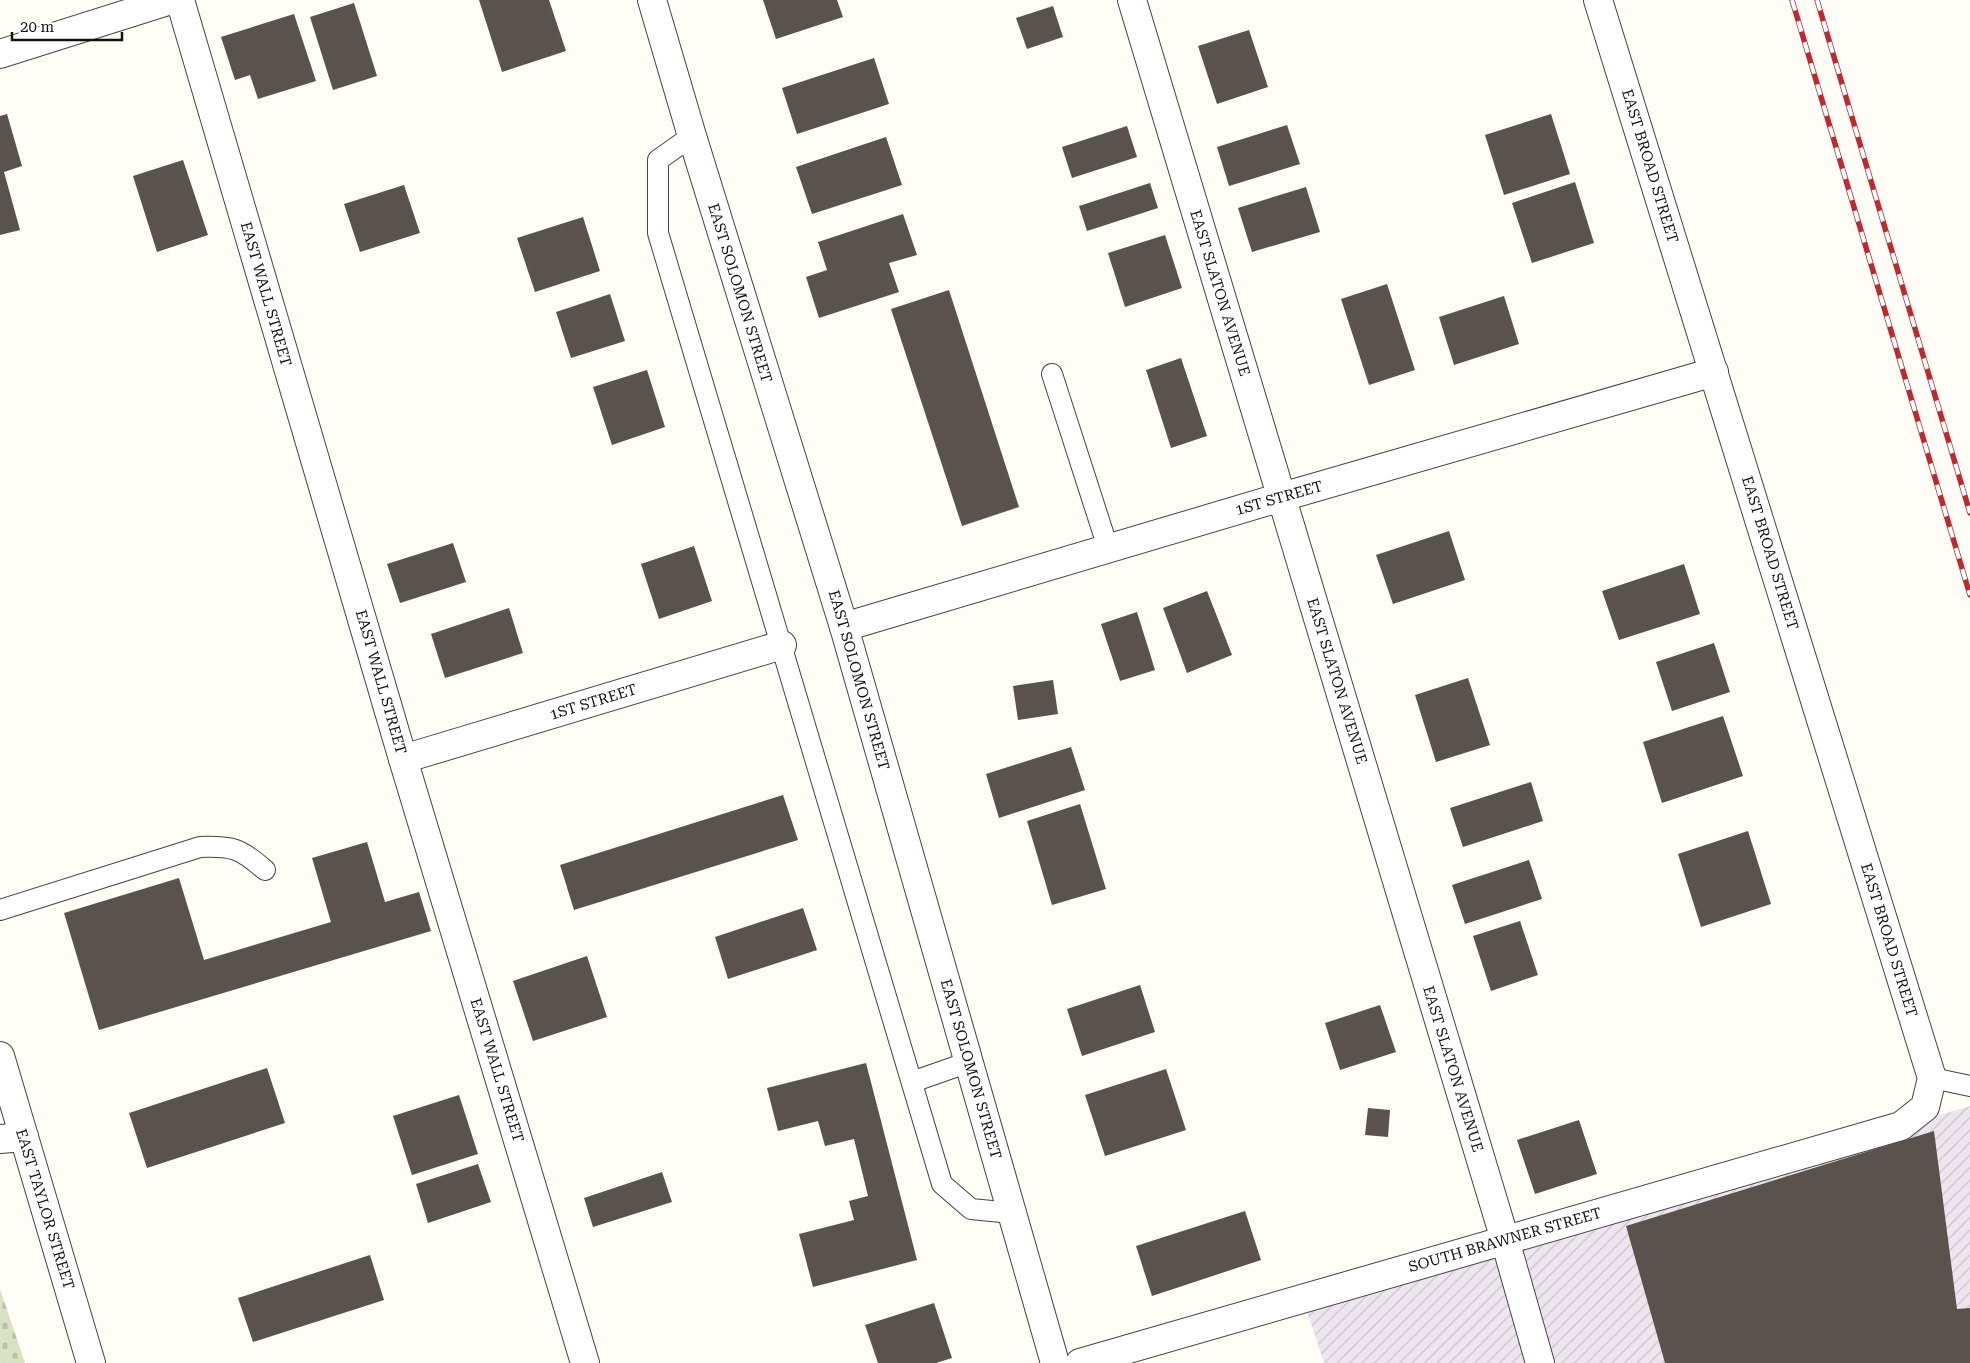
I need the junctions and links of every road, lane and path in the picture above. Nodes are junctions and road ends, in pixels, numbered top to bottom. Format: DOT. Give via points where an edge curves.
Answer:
graph roads {
  1 [pos="171,0"];
  2 [pos="180,0"];
  3 [pos="652,0"];
  4 [pos="1132,0"];
  5 [pos="1598,0"];
  6 [pos="0,54"];
  7 [pos="692,136"];
  8 [pos="1714,372"];
  9 [pos="1052,374"];
  10 [pos="1282,497"];
  11 [pos="1108,548"];
  12 [pos="844,627"];
  13 [pos="782,646"];
  14 [pos="404,759"];
  15 [pos="264,870"];
  16 [pos="0,910"];
  17 [pos="0,1056"];
  18 [pos="970,1062"];
  19 [pos="1932,1078"];
  20 [pos="912,1082"];
  21 [pos="1970,1086"];
  22 [pos="12,1138"];
  23 [pos="1012,1213"];
  24 [pos="1504,1240"];
  25 [pos="91,1363"];
  26 [pos="585,1363"];
  27 [pos="1055,1363"];
  28 [pos="1080,1363"];
  29 [pos="1540,1363"];
  1 -- 6 [label="street"];
  2 -- 14 [label="street, EAST WALL STREET"];
  3 -- 7 [label="street, EAST SOLOMON STREET"];
  4 -- 10 [label="street, EAST SLATON AVENUE"];
  5 -- 8 [label="street, EAST BROAD STREET"];
  7 -- 12 [label="street, EAST SOLOMON STREET"];
  7 -- 13 [label="lane" via="658,160 658,233"];
  8 -- 10 [label="street, 1ST STREET"];
  8 -- 19 [label="street, EAST BROAD STREET"];
  9 -- 11 [label="lane"];
  10 -- 11 [label="street, 1ST STREET"];
  10 -- 24 [label="street, EAST SLATON AVENUE"];
  11 -- 12 [label="street, 1ST STREET"];
  12 -- 18 [label="street, EAST SOLOMON STREET"];
  13 -- 14 [label="street, 1ST STREET"];
  13 -- 20 [label="lane"];
  14 -- 26 [label="street, EAST WALL STREET"];
  15 -- 16 [label="lane" via="246,854 224,846 200,848"];
  17 -- 22 [label="street, EAST TAYLOR STREET"];
  18 -- 20 [label="lane"];
  18 -- 23 [label="street, EAST SOLOMON STREET"];
  19 -- 21 [label="lane"];
  19 -- 24 [label="street, SOUTH BRAWNER STREET" via="1925,1107 1900,1126"];
  20 -- 23 [label="lane" via="942,1184 970,1209"];
  22 -- 25 [label="street, EAST TAYLOR STREET"];
  23 -- 27 [label="street, EAST SOLOMON STREET"];
  24 -- 28 [label="street, SOUTH BRAWNER STREET"];
  24 -- 29 [label="street, EAST SLATON AVENUE"];
}
